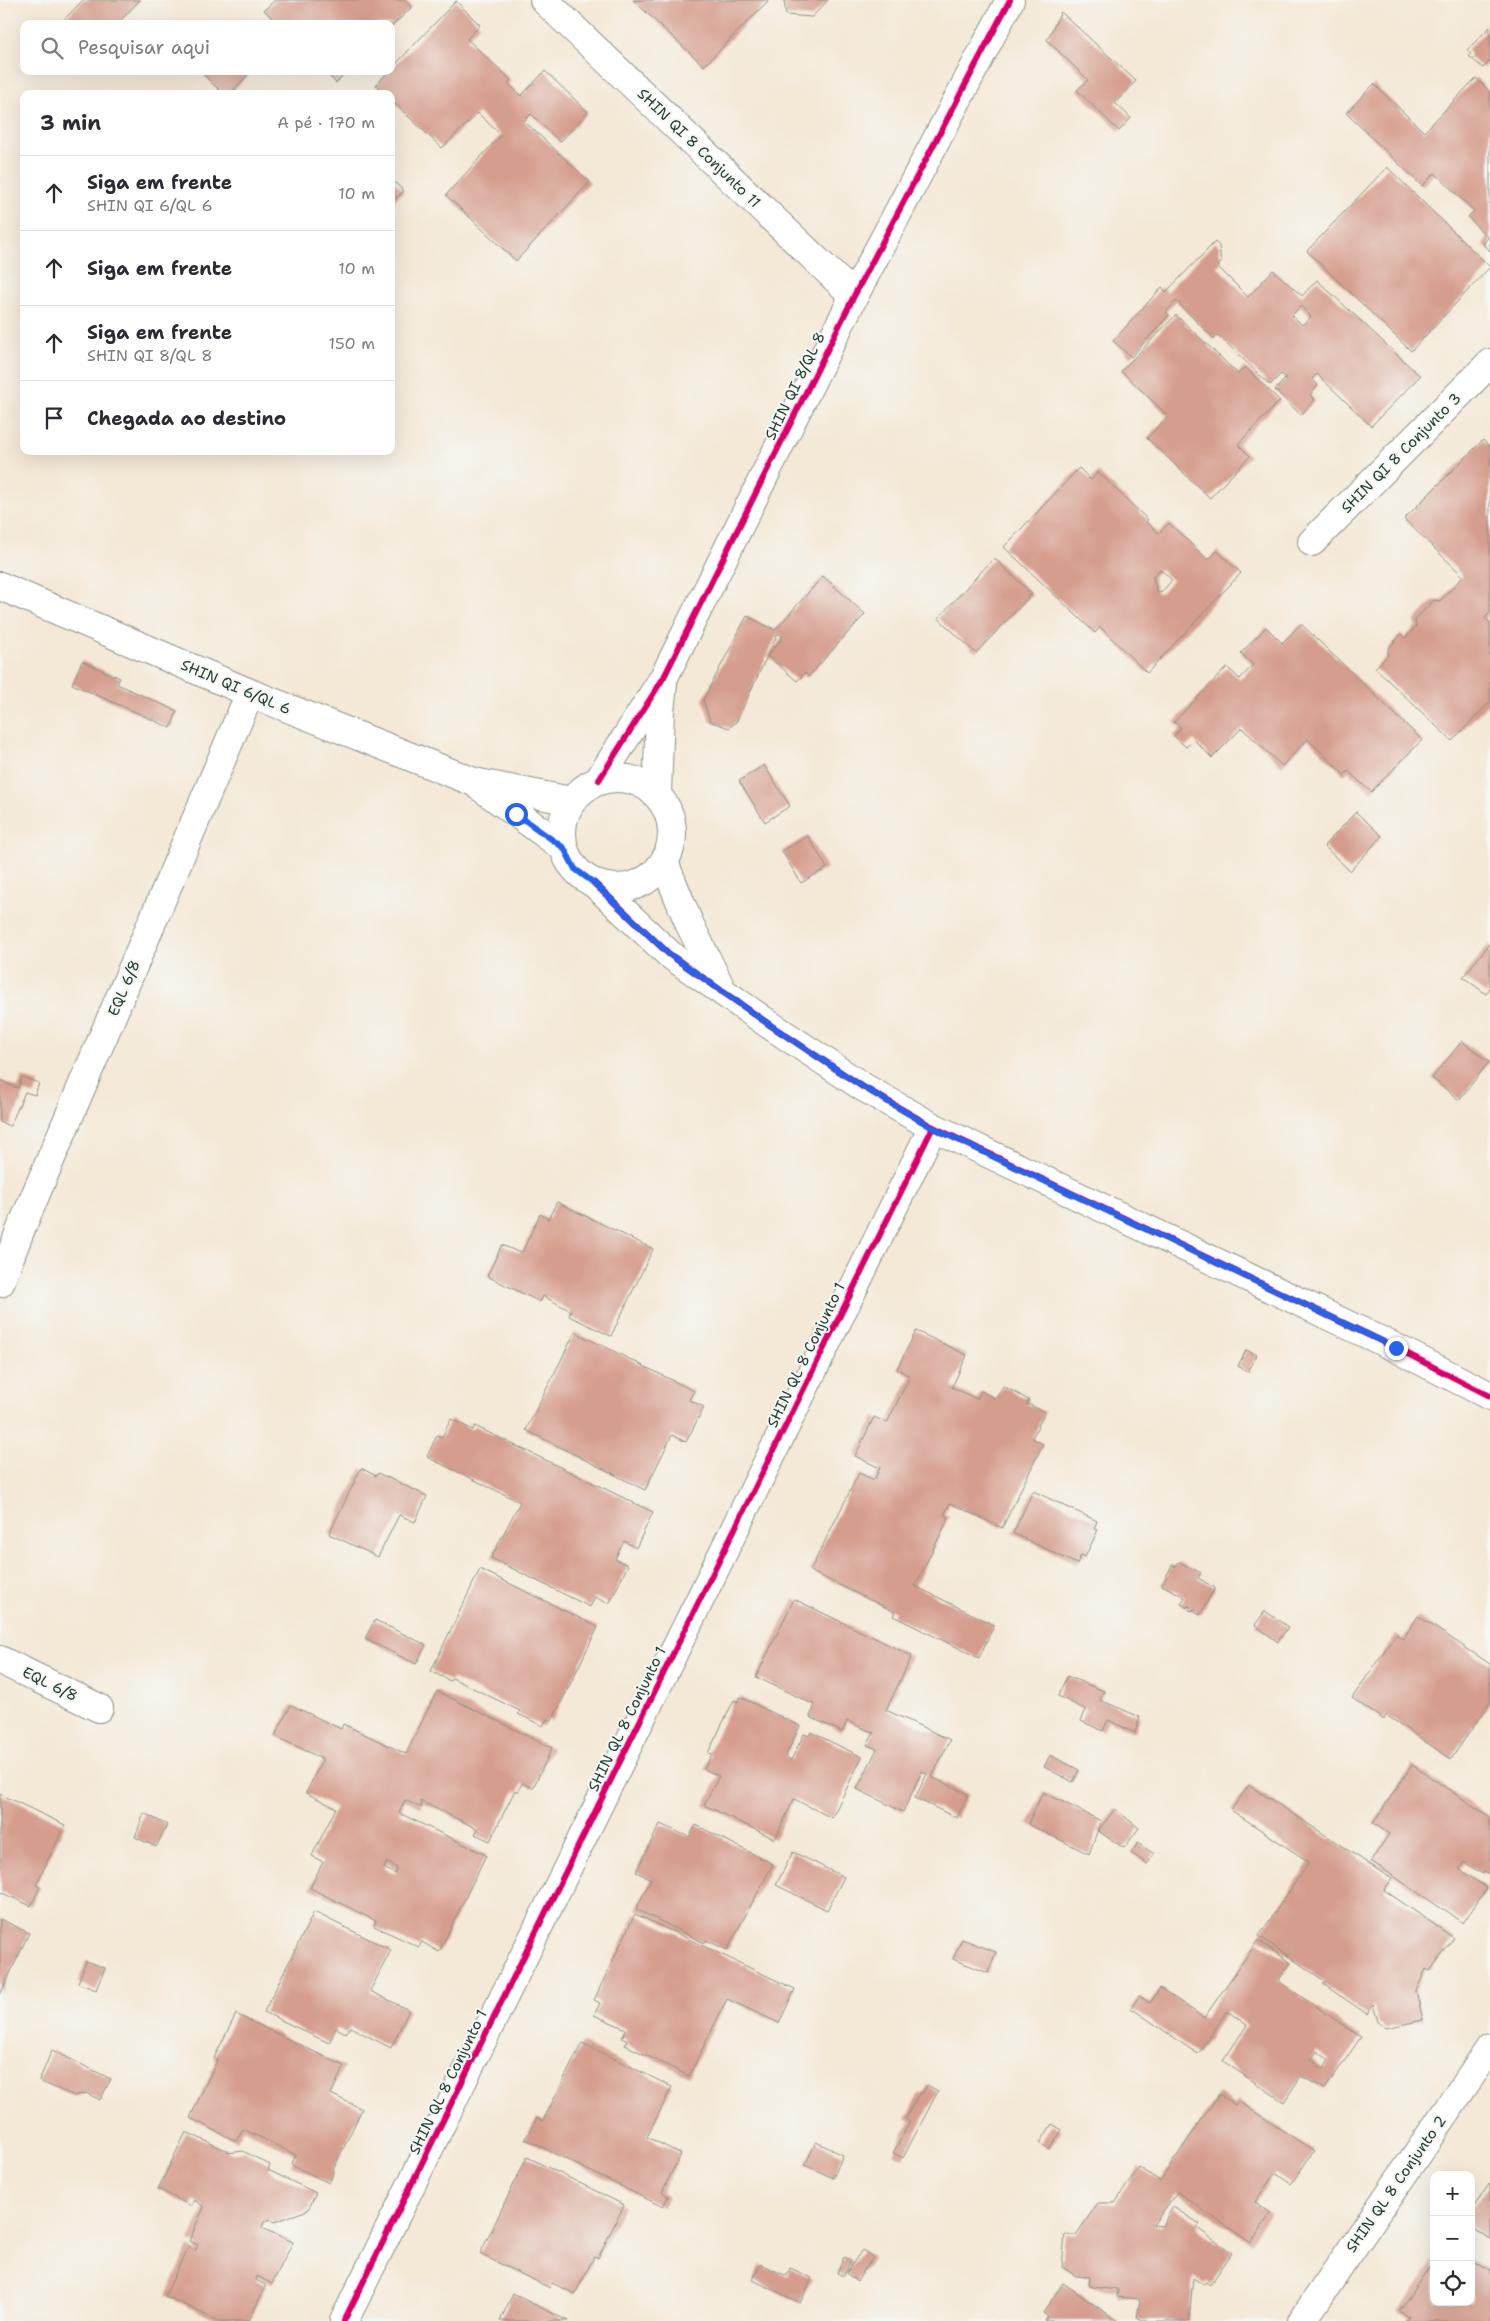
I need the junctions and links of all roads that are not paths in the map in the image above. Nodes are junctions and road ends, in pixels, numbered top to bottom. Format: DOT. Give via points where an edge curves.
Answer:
graph roads {
  1 [pos="544,0"];
  2 [pos="1010,0"];
  3 [pos="854,296"];
  4 [pos="1490,363"];
  5 [pos="1312,542"];
  6 [pos="0,586"];
  7 [pos="664,677"];
  8 [pos="250,693"];
  9 [pos="599,780"];
  10 [pos="474,782"];
  11 [pos="657,794"];
  12 [pos="571,801"];
  13 [pos="564,848"];
  14 [pos="664,862"];
  15 [pos="594,883"];
  16 [pos="721,990"];
  17 [pos="933,1128"];
  18 [pos="0,1283"];
  19 [pos="1490,1396"];
  20 [pos="0,1660"];
  21 [pos="99,1708"];
  22 [pos="1490,2048"];
  23 [pos="344,2321"];
  24 [pos="1302,2321"];
  1 -- 3 [label="street, SHIN QI 8 Conjunto 11"];
  2 -- 3 [label="street, SHIN QI 8/QL 8"];
  3 -- 7 [label="street, SHIN QI 8/QL 8"];
  4 -- 5 [label="street, SHIN QI 8 Conjunto 3"];
  6 -- 8 [label="street, SHIN QI 6/QL 6"];
  7 -- 9 [label="street, SHIN QI 8/QL 8"];
  7 -- 11 [label="street, SHIN QI 8/QL 8"];
  8 -- 10 [label="street, SHIN QI 6/QL 6"];
  8 -- 18 [label="street, EQL 6/8"];
  9 -- 11 [label="street" via="630,779"];
  9 -- 12 [label="street"];
  10 -- 12 [label="street, SHIN QI 6/QL 6"];
  10 -- 13 [label="street, SHIN QI 6/QL 6"];
  11 -- 14 [label="street" via="670,815 672,831"];
  12 -- 13 [label="street" via="562,824"];
  13 -- 15 [label="street" via="575,869"];
  14 -- 15 [label="street" via="645,881 620,888"];
  14 -- 16 [label="street"];
  15 -- 16 [label="street" via="669,954"];
  16 -- 17 [label="street" via="863,1087"];
  17 -- 19 [label="street"];
  17 -- 23 [label="street, SHIN QL 8 Conjunto 1"];
  20 -- 21 [label="street, EQL 6/8"];
  22 -- 24 [label="street, SHIN QL 8 Conjunto 2"];
}
